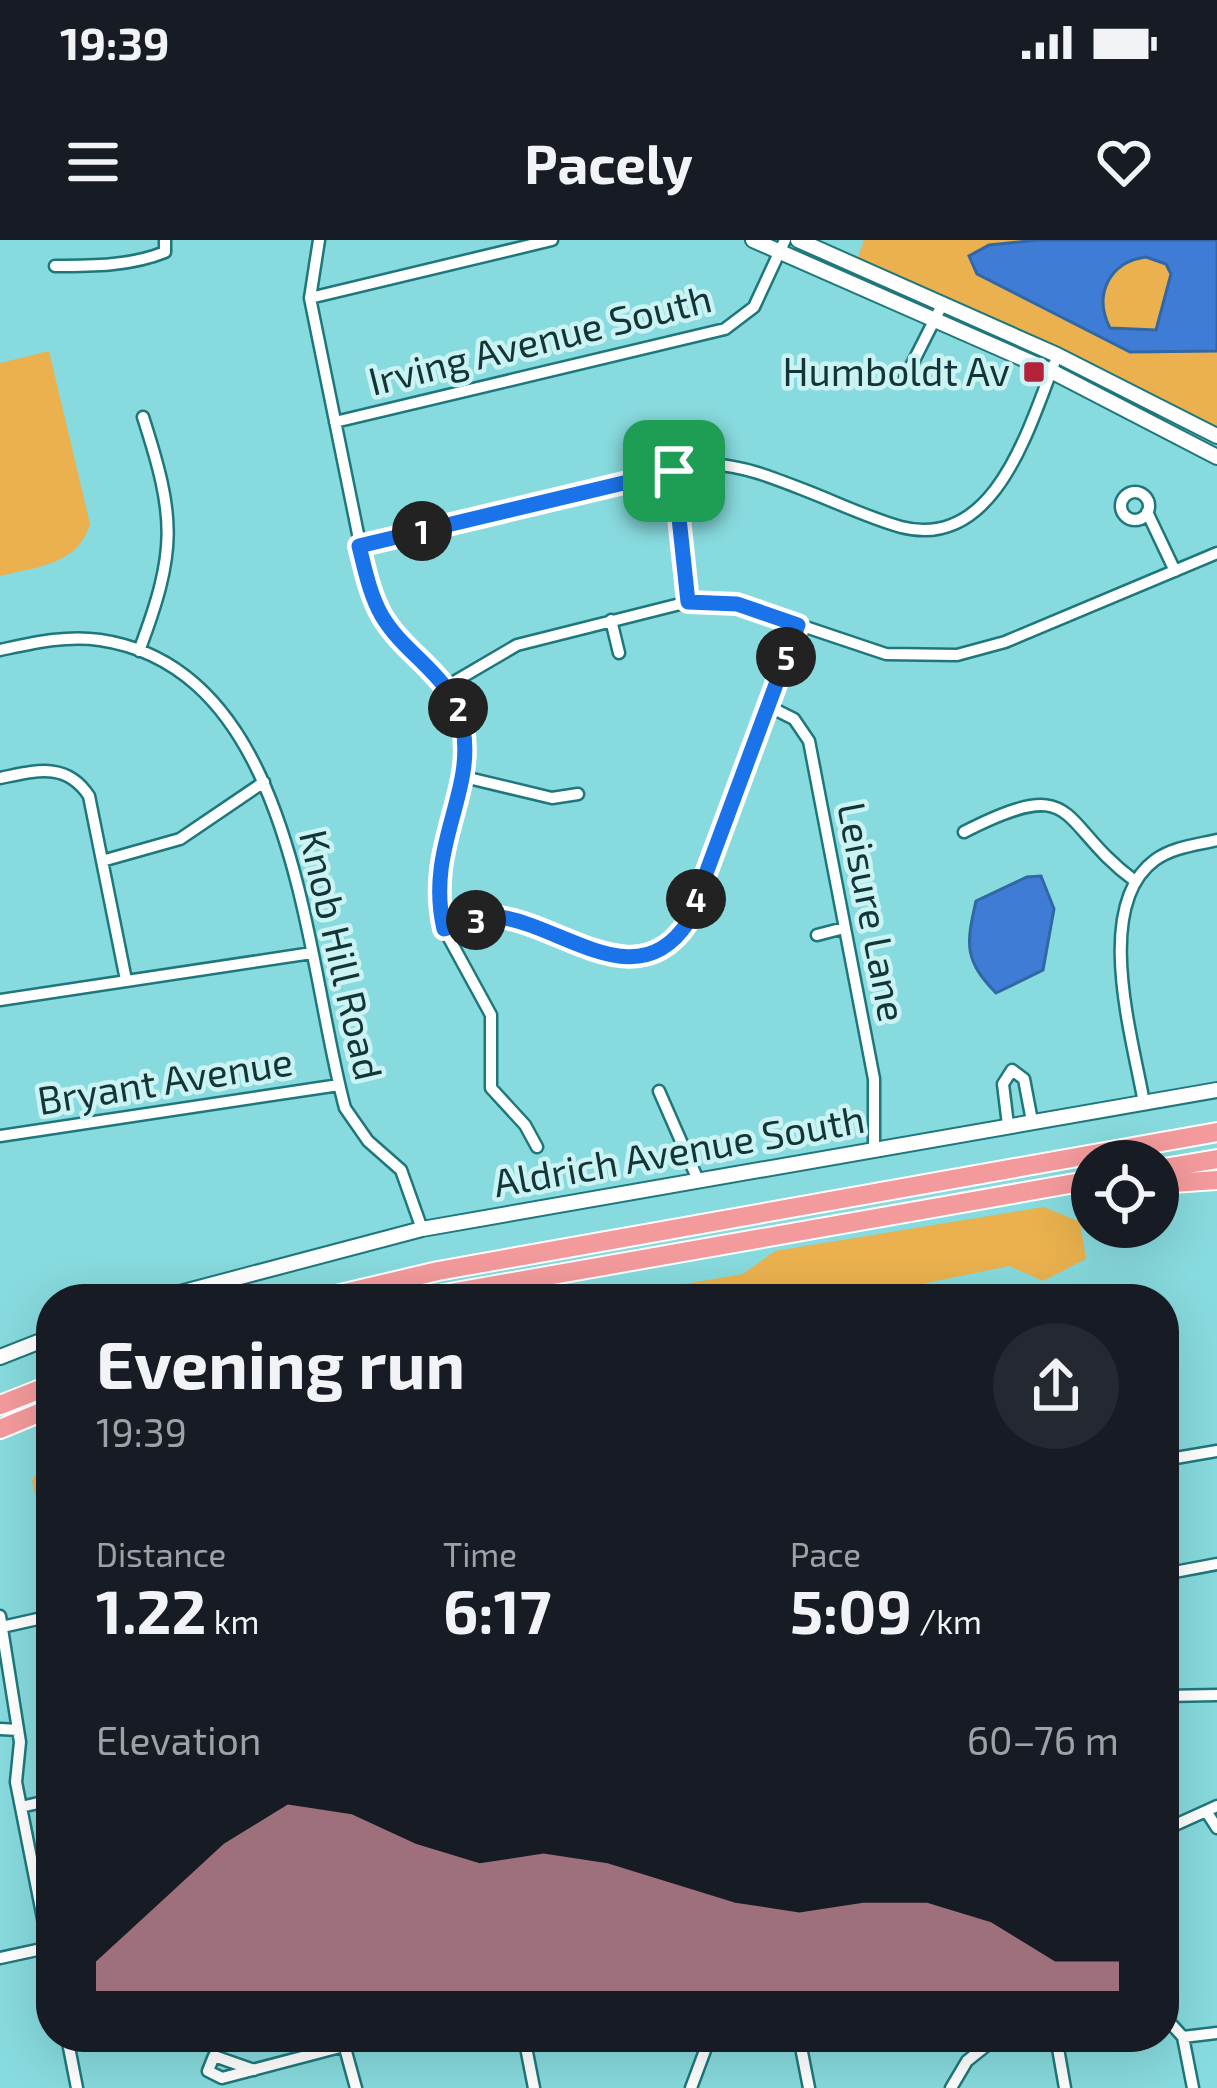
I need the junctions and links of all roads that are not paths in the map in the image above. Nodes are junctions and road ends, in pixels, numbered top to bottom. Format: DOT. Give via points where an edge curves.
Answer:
graph roads {
  1 [pos="165,240"];
  2 [pos="320,240"];
  3 [pos="552,240"];
  4 [pos="753,240"];
  5 [pos="798,240"];
  6 [pos="782,246"];
  7 [pos="55,266"];
  8 [pos="310,298"];
  9 [pos="942,305"];
  10 [pos="934,320"];
  11 [pos="1057,355"];
  12 [pos="1051,371"];
  13 [pos="904,380"];
  14 [pos="143,417"];
  15 [pos="334,422"];
  16 [pos="1217,436"];
  17 [pos="1217,457"];
  18 [pos="674,471"];
  19 [pos="1147,512"];
  20 [pos="359,546"];
  21 [pos="1217,553"];
  22 [pos="1174,571"];
  23 [pos="688,602"];
  24 [pos="611,620"];
  25 [pos="798,625"];
  26 [pos="0,650"];
  27 [pos="139,651"];
  28 [pos="619,653"];
  29 [pos="446,686"];
  30 [pos="768,706"];
  31 [pos="460,776"];
  32 [pos="0,778"];
  33 [pos="264,782"];
  34 [pos="578,794"];
  35 [pos="964,832"];
  36 [pos="1217,840"];
  37 [pos="102,861"];
  38 [pos="1135,881"];
  39 [pos="844,928"];
  40 [pos="444,929"];
  41 [pos="817,935"];
  42 [pos="312,953"];
  43 [pos="126,980"];
  44 [pos="1,996"];
  45 [pos="339,1084"];
  46 [pos="1217,1090"];
  47 [pos="658,1091"];
  48 [pos="1144,1103"];
  49 [pos="1217,1120"];
  50 [pos="1032,1121"];
  51 [pos="1008,1125"];
  52 [pos="1217,1132"];
  53 [pos="0,1136"];
  54 [pos="537,1147"];
  55 [pos="874,1150"];
  56 [pos="1070,1158"];
  57 [pos="1217,1159"];
  58 [pos="1179,1165"];
  59 [pos="698,1180"];
  60 [pos="1217,1180"];
  61 [pos="1071,1183"];
  62 [pos="1179,1183"];
  63 [pos="1043,1188"];
  64 [pos="1071,1190"];
  65 [pos="422,1228"];
  66 [pos="214,1284"];
  67 [pos="383,1284"];
  68 [pos="501,1284"];
  69 [pos="36,1343"];
  70 [pos="0,1357"];
  71 [pos="36,1390"];
  72 [pos="0,1405"];
  73 [pos="36,1414"];
  74 [pos="0,1430"];
  75 [pos="1217,1451"];
  76 [pos="1179,1457"];
  77 [pos="1217,1564"];
  78 [pos="1179,1571"];
  79 [pos="36,1618"];
  80 [pos="1,1621"];
  81 [pos="1179,1696"];
  82 [pos="1217,1696"];
  83 [pos="0,1729"];
  84 [pos="18,1730"];
  85 [pos="36,1804"];
  86 [pos="20,1807"];
  87 [pos="1212,1809"];
  88 [pos="1179,1823"];
  89 [pos="1217,1828"];
  90 [pos="36,1884"];
  91 [pos="36,1954"];
  92 [pos="0,1958"];
  93 [pos="1179,2033"];
  94 [pos="1217,2033"];
  95 [pos="1183,2037"];
  96 [pos="70,2052"];
  97 [pos="311,2052"];
  98 [pos="346,2052"];
  99 [pos="527,2052"];
  100 [pos="704,2052"];
  101 [pos="802,2052"];
  102 [pos="978,2052"];
  103 [pos="1059,2052"];
  104 [pos="254,2070"];
  105 [pos="77,2088"];
  106 [pos="356,2088"];
  107 [pos="533,2088"];
  108 [pos="691,2088"];
  109 [pos="809,2088"];
  110 [pos="951,2088"];
  111 [pos="1065,2088"];
  112 [pos="1193,2088"];
  1 -- 7 [label="street" via="166,252 156,256"];
  2 -- 8 [label="street"];
  3 -- 8 [label="street"];
  4 -- 6 [label="street"];
  5 -- 9 [label="street"];
  6 -- 10 [label="street"];
  6 -- 15 [label="street, Irving Avenue South" via="754,307 725,329"];
  8 -- 15 [label="street"];
  9 -- 10 [label="street"];
  9 -- 11 [label="street"];
  10 -- 12 [label="street"];
  10 -- 13 [label="street"];
  11 -- 12 [label="street"];
  11 -- 16 [label="street"];
  12 -- 17 [label="street"];
  12 -- 18 [label="street" via="996,493 949,527 902,527 742,466"];
  14 -- 27 [label="street" via="171,532 164,583"];
  15 -- 20 [label="street"];
  18 -- 20 [label="street"];
  18 -- 23 [label="street"];
  19 -- 22 [label="street"];
  20 -- 29 [label="street" via="383,617"];
  21 -- 22 [label="street"];
  22 -- 25 [label="street" via="957,655 886,654"];
  23 -- 24 [label="street"];
  23 -- 25 [label="street" via="737,604"];
  24 -- 28 [label="street"];
  24 -- 29 [label="street" via="517,645"];
  25 -- 30 [label="street"];
  26 -- 27 [label="street, Knob Hill Road" via="61,638"];
  27 -- 33 [label="street, Knob Hill Road" via="204,694"];
  29 -- 31 [label="street" via="464,729"];
  30 -- 39 [label="street, Leisure Lane" via="794,719 809,741"];
  30 -- 40 [label="street" via="688,922 660,952 616,958 498,917"];
  31 -- 34 [label="street" via="552,797"];
  31 -- 40 [label="street" via="437,871"];
  32 -- 37 [label="street" via="43,769 81,783"];
  33 -- 37 [label="street" via="180,839"];
  33 -- 42 [label="street, Knob Hill Road" via="291,850"];
  35 -- 38 [label="street" via="997,815 1057,805"];
  36 -- 38 [label="street" via="1169,851"];
  37 -- 43 [label="street"];
  38 -- 48 [label="street" via="1124,904 1122,949"];
  39 -- 41 [label="street"];
  39 -- 55 [label="street, Leisure Lane" via="874,1078"];
  40 -- 54 [label="street" via="490,1015 491,1088"];
  42 -- 43 [label="street"];
  42 -- 45 [label="street, Knob Hill Road"];
  43 -- 44 [label="street"];
  45 -- 53 [label="street, Bryant Avenue"];
  45 -- 65 [label="street, Knob Hill Road" via="354,1125 407,1181"];
  46 -- 48 [label="street, Aldrich Avenue South"];
  47 -- 59 [label="street"];
  48 -- 50 [label="street, Aldrich Avenue South"];
  49 -- 56 [label="highway"];
  50 -- 51 [label="street, Aldrich Avenue South"];
  50 -- 51 [label="street" via="1024,1079 1012,1070 1003,1084"];
  51 -- 55 [label="street, Aldrich Avenue South"];
  52 -- 56 [label="highway"];
  55 -- 59 [label="street, Aldrich Avenue South"];
  56 -- 67 [label="highway"];
  57 -- 58 [label="highway"];
  59 -- 65 [label="street, Aldrich Avenue South"];
  60 -- 62 [label="highway"];
  61 -- 63 [label="highway"];
  63 -- 64 [label="highway"];
  63 -- 68 [label="highway"];
  65 -- 66 [label="street, Aldrich Avenue South"];
  69 -- 70 [label="street"];
  71 -- 72 [label="highway"];
  73 -- 74 [label="highway"];
  75 -- 76 [label="street"];
  77 -- 78 [label="street"];
  79 -- 80 [label="street"];
  80 -- 84 [label="street"];
  81 -- 82 [label="street"];
  83 -- 84 [label="street"];
  84 -- 86 [label="street"];
  85 -- 86 [label="street"];
  86 -- 90 [label="street"];
  87 -- 88 [label="street"];
  87 -- 89 [label="street"];
  91 -- 92 [label="street"];
  93 -- 95 [label="street"];
  94 -- 95 [label="street"];
  95 -- 112 [label="street"];
  96 -- 105 [label="street"];
  97 -- 104 [label="street"];
  98 -- 106 [label="street"];
  99 -- 107 [label="street"];
  100 -- 108 [label="street"];
  101 -- 109 [label="street"];
  102 -- 110 [label="street"];
  103 -- 111 [label="street"];
}
